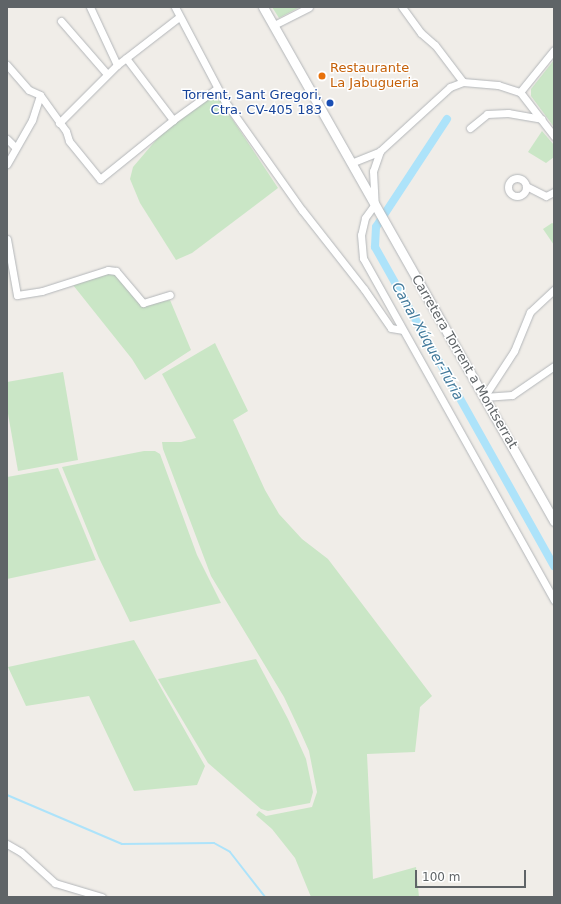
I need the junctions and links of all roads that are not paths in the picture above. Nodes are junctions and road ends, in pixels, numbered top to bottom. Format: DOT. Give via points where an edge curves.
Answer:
graph roads {
  1 [pos="90,7"];
  2 [pos="175,7"];
  3 [pos="264,7"];
  4 [pos="309,7"];
  5 [pos="402,7"];
  6 [pos="179,16"];
  7 [pos="61,21"];
  8 [pos="274,25"];
  9 [pos="554,50"];
  10 [pos="126,58"];
  11 [pos="7,65"];
  12 [pos="117,65"];
  13 [pos="107,74"];
  14 [pos="463,82"];
  15 [pos="216,89"];
  16 [pos="520,92"];
  17 [pos="40,95"];
  18 [pos="541,119"];
  19 [pos="173,120"];
  20 [pos="59,123"];
  21 [pos="470,128"];
  22 [pos="554,136"];
  23 [pos="7,139"];
  24 [pos="15,147"];
  25 [pos="380,151"];
  26 [pos="351,163"];
  27 [pos="7,164"];
  28 [pos="526,186"];
  29 [pos="554,192"];
  30 [pos="376,206"];
  31 [pos="7,239"];
  32 [pos="554,290"];
  33 [pos="170,294"];
  34 [pos="402,330"];
  35 [pos="554,366"];
  36 [pos="484,397"];
  37 [pos="554,520"];
  38 [pos="554,600"];
  39 [pos="7,844"];
  40 [pos="102,897"];
  1 -- 12 [label="street"];
  2 -- 6 [label="street"];
  3 -- 8 [label="main road, Carretera Torrent a Montserrat"];
  4 -- 8 [label="street"];
  5 -- 14 [label="street"];
  6 -- 10 [label="street"];
  6 -- 15 [label="street"];
  7 -- 13 [label="street"];
  8 -- 26 [label="main road, Carretera Torrent a Montserrat"];
  9 -- 16 [label="street"];
  10 -- 12 [label="street"];
  10 -- 19 [label="street"];
  11 -- 17 [label="street" via="29,90"];
  12 -- 13 [label="street"];
  13 -- 20 [label="street"];
  14 -- 16 [label="street" via="492,84"];
  14 -- 25 [label="street" via="450,87"];
  15 -- 19 [label="street"];
  15 -- 34 [label="street" via="390,328"];
  16 -- 18 [label="street"];
  17 -- 20 [label="street"];
  17 -- 24 [label="street" via="32,120"];
  18 -- 21 [label="street" via="508,112 487,114"];
  18 -- 22 [label="street"];
  19 -- 20 [label="street" via="100,179 69,141 66,131"];
  23 -- 24 [label="street"];
  24 -- 27 [label="street"];
  25 -- 26 [label="street"];
  25 -- 30 [label="street" via="374,171"];
  26 -- 30 [label="main road, Carretera Torrent a Montserrat"];
  28 -- 29 [label="street" via="546,196"];
  30 -- 34 [label="street" via="365,218 361,251 368,270"];
  30 -- 36 [label="main road, Carretera Torrent a Montserrat"];
  31 -- 33 [label="street" via="17,295 49,289 108,270 116,271 122,276 143,303"];
  32 -- 36 [label="street" via="530,312 514,351"];
  34 -- 38 [label="street"];
  35 -- 36 [label="street" via="512,395"];
  36 -- 37 [label="main road, Carretera Torrent a Montserrat"];
  39 -- 40 [label="street" via="21,852 55,883"];
}
